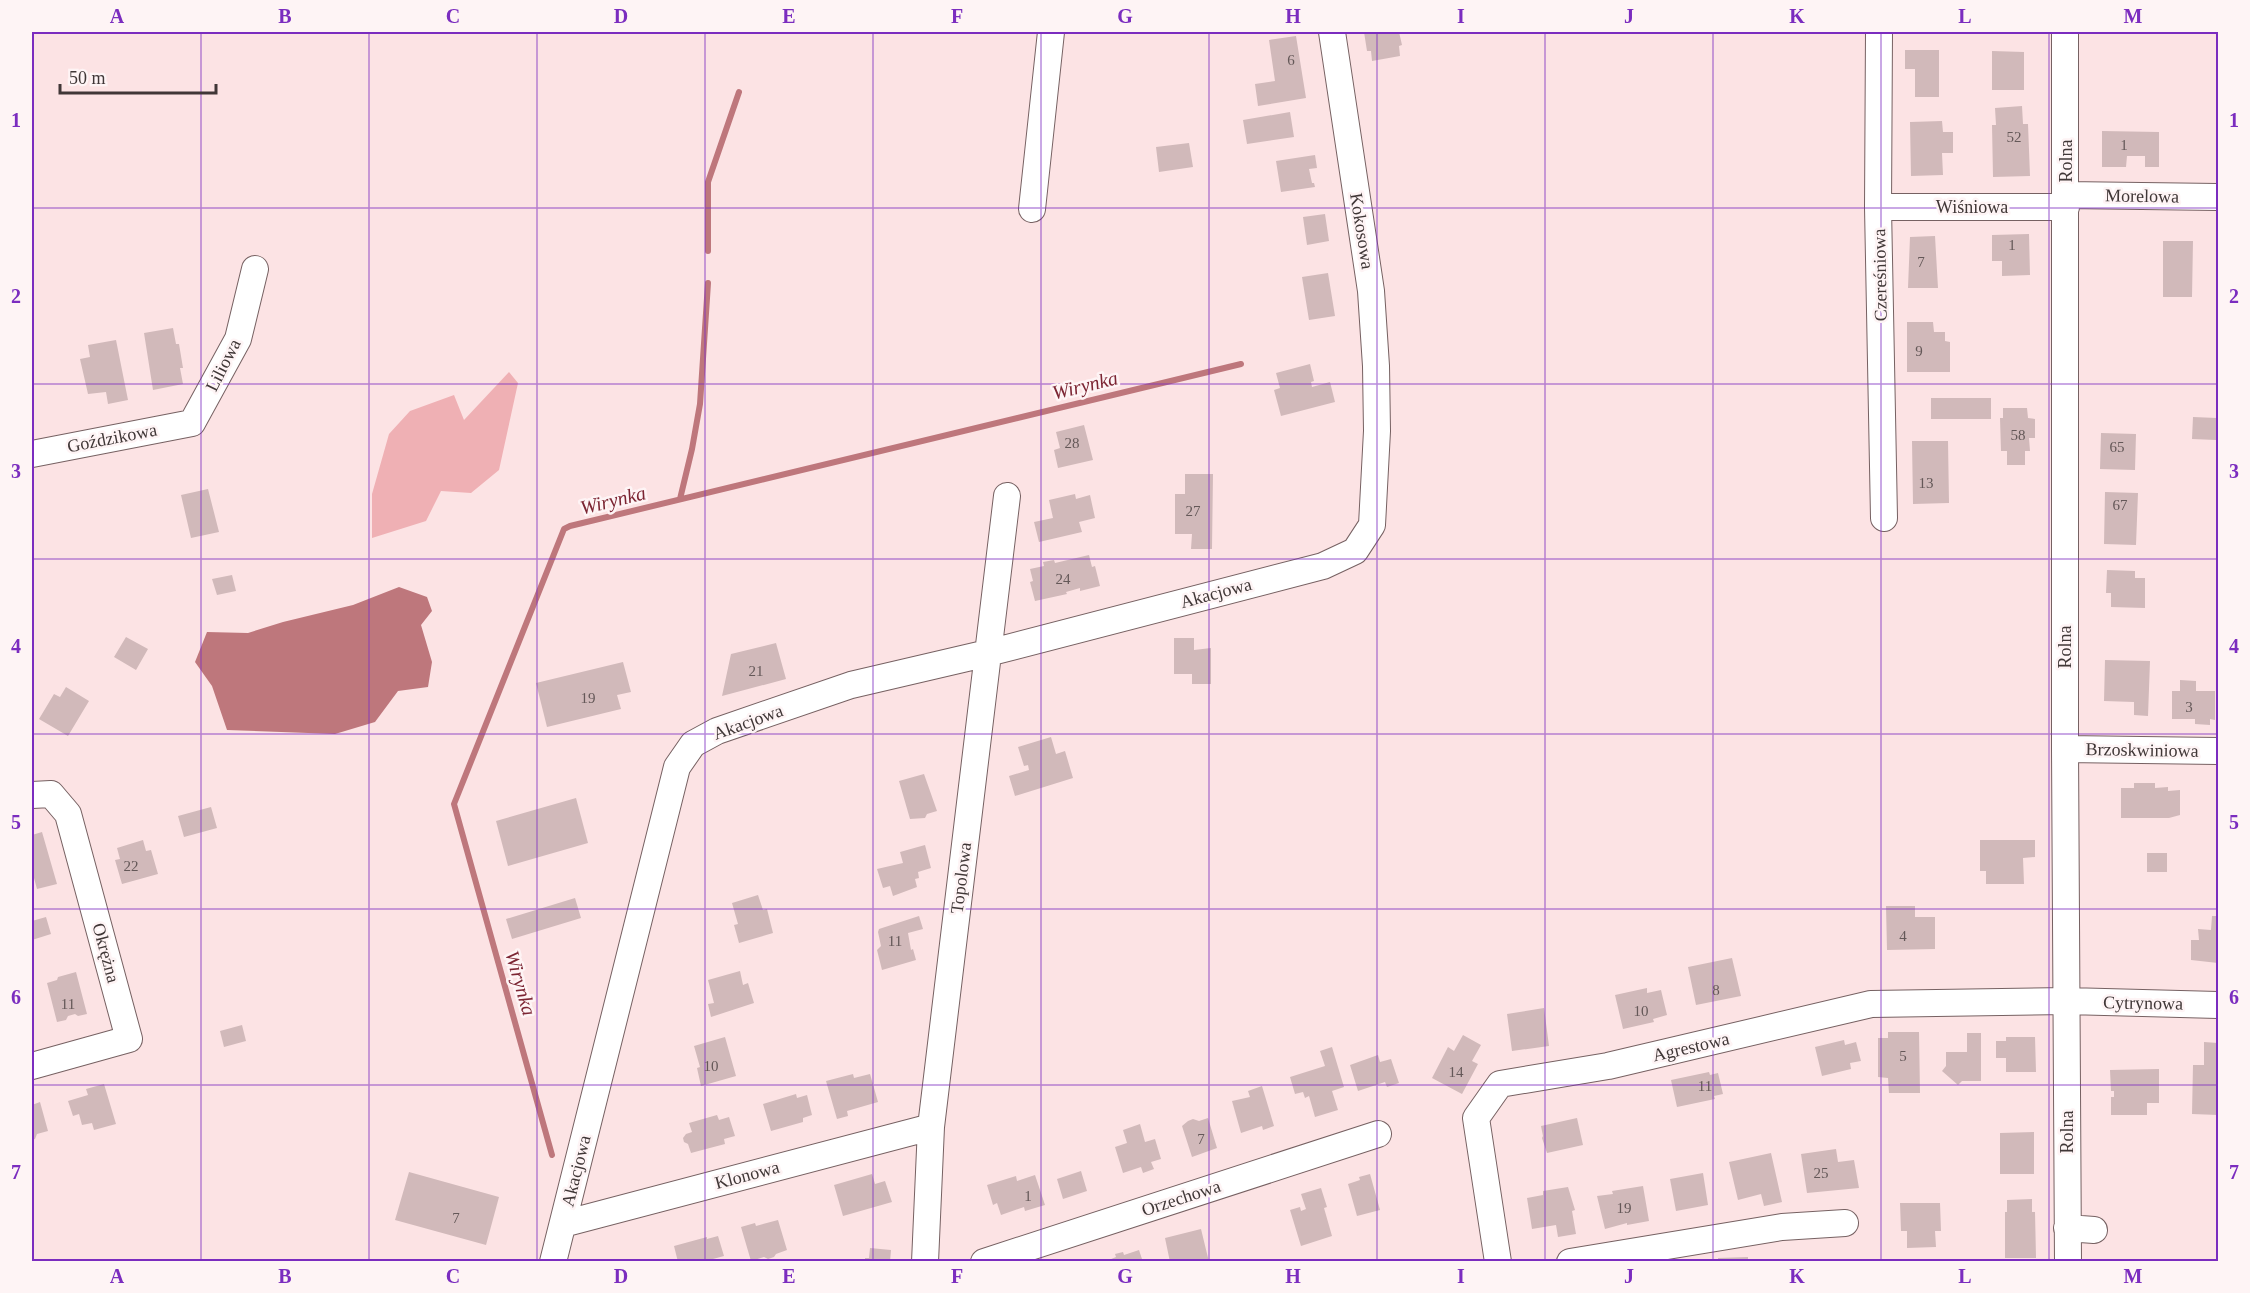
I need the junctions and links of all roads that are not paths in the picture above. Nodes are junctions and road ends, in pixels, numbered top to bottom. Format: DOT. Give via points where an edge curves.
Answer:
graph roads {
  1 [pos="1051,32"];
  2 [pos="1332,32"];
  3 [pos="1879,32"];
  4 [pos="2065,32"];
  5 [pos="2218,197"];
  6 [pos="2066,201"];
  7 [pos="1878,207"];
  8 [pos="1032,209"];
  9 [pos="255,269"];
  10 [pos="192,423"];
  11 [pos="32,454"];
  12 [pos="1007,496"];
  13 [pos="1884,518"];
  14 [pos="1323,566"];
  15 [pos="988,653"];
  16 [pos="2065,749"];
  17 [pos="2218,751"];
  18 [pos="32,795"];
  19 [pos="2067,1001"];
  20 [pos="2218,1005"];
  21 [pos="32,1066"];
  22 [pos="931,1127"];
  23 [pos="1378,1134"];
  24 [pos="1845,1223"];
  25 [pos="563,1224"];
  26 [pos="2067,1228"];
  27 [pos="2094,1230"];
  28 [pos="553,1262"];
  29 [pos="925,1262"];
  30 [pos="984,1262"];
  31 [pos="1498,1262"];
  32 [pos="1570,1262"];
  33 [pos="2068,1262"];
  1 -- 8 [label="street"];
  2 -- 14 [label="street, Kokosowa" via="1371,291 1377,431 1372,525 1355,551"];
  3 -- 7 [label="street, Czereśniowa"];
  4 -- 6 [label="street, Rolna"];
  5 -- 6 [label="street, Morelowa"];
  6 -- 7 [label="street, Wiśniowa"];
  6 -- 16 [label="street, Rolna"];
  7 -- 13 [label="street, Czereśniowa"];
  9 -- 10 [label="street, Liliowa" via="238,339"];
  10 -- 11 [label="street, Goździkowa"];
  12 -- 15 [label="street, Topolowa"];
  14 -- 15 [label="street, Akacjowa"];
  15 -- 22 [label="street, Topolowa"];
  15 -- 25 [label="street, Akacjowa" via="852,685 717,731 693,744 677,767"];
  16 -- 17 [label="street, Brzoskwiniowa"];
  16 -- 19 [label="street, Rolna"];
  18 -- 21 [label="street, Okrężna" via="51,794 68,814 137,1043"];
  19 -- 20 [label="street, Cytrynowa"];
  19 -- 26 [label="street, Rolna"];
  19 -- 31 [label="street, Agrestowa" via="1871,1004 1608,1066 1500,1084 1476,1118"];
  22 -- 25 [label="street, Klonowa"];
  22 -- 29 [label="street, Topolowa"];
  23 -- 30 [label="street, Orzechowa"];
  24 -- 32 [label="street" via="1782,1227"];
  25 -- 28 [label="street, Akacjowa"];
  26 -- 27 [label="street"];
  26 -- 33 [label="street, Rolna"];
}
